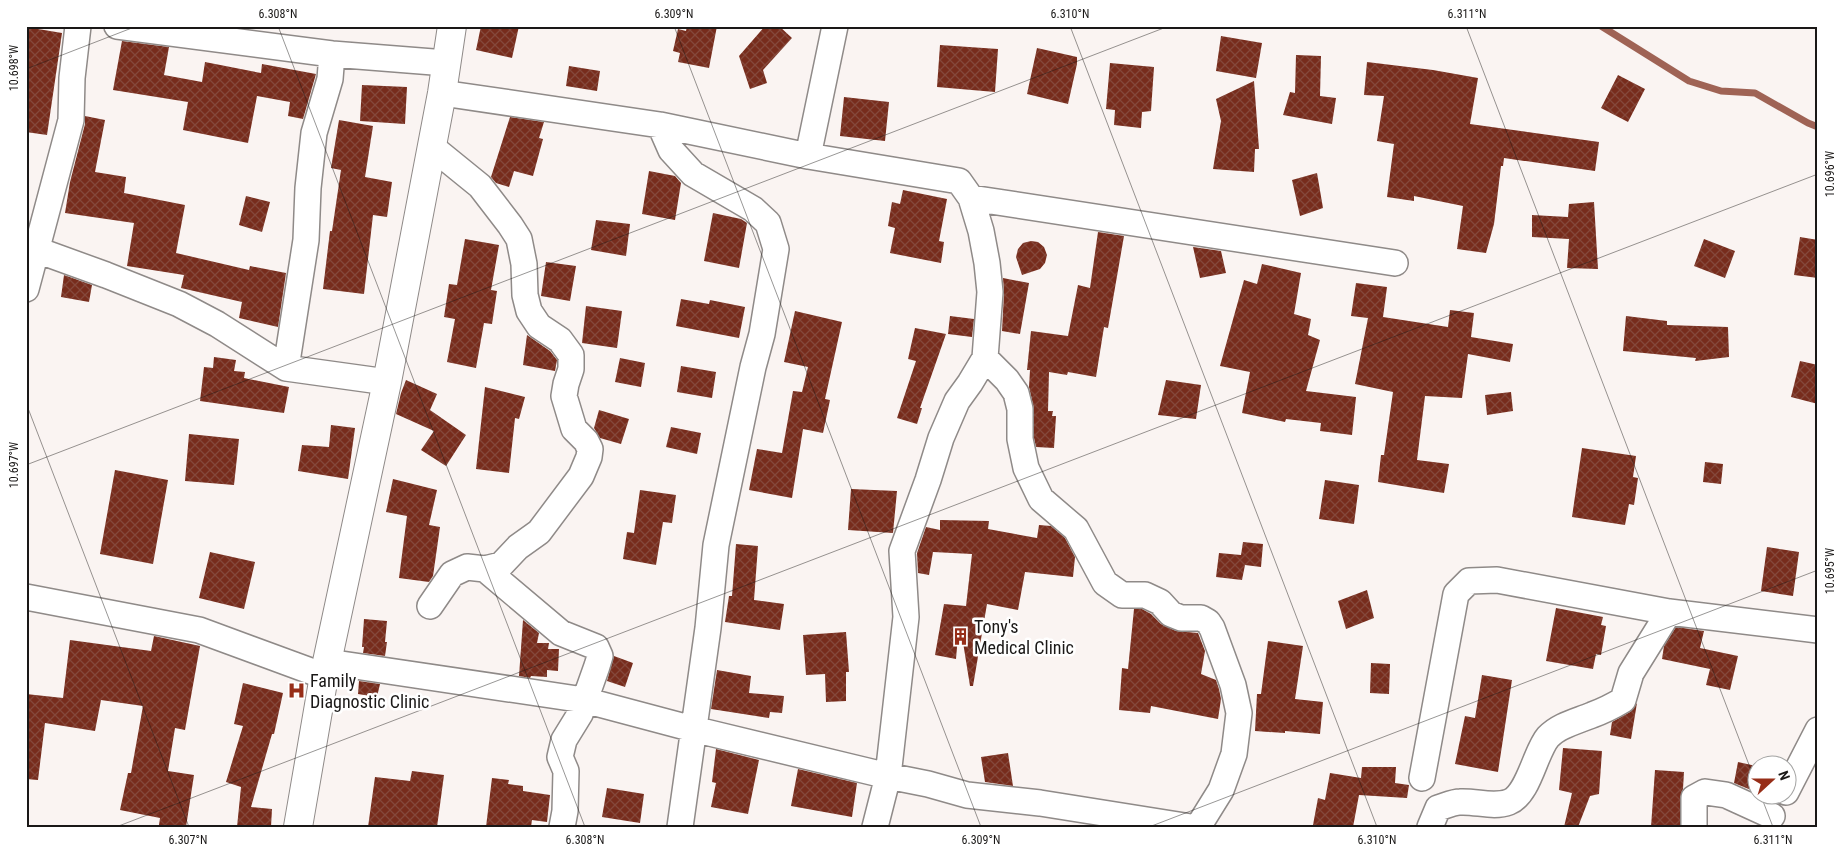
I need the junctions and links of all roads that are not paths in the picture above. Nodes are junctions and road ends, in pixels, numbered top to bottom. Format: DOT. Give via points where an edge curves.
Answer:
graph roads {
  1 [pos="78,26"];
  2 [pos="117,26"];
  3 [pos="452,26"];
  4 [pos="836,26"];
  5 [pos="332,54"];
  6 [pos="446,63"];
  7 [pos="442,93"];
  8 [pos="660,125"];
  9 [pos="432,147"];
  10 [pos="808,156"];
  11 [pos="970,198"];
  12 [pos="37,250"];
  13 [pos="1395,263"];
  14 [pos="26,289"];
  15 [pos="985,358"];
  16 [pos="286,368"];
  17 [pos="387,382"];
  18 [pos="485,569"];
  19 [pos="26,598"];
  20 [pos="430,606"];
  21 [pos="1669,612"];
  22 [pos="1818,630"];
  23 [pos="326,669"];
  24 [pos="584,700"];
  25 [pos="693,729"];
  26 [pos="1818,730"];
  27 [pos="1796,773"];
  28 [pos="888,776"];
  29 [pos="1422,778"];
  30 [pos="1778,813"];
  31 [pos="298,827"];
  32 [pos="562,827"];
  33 [pos="680,827"];
  34 [pos="875,827"];
  35 [pos="1191,827"];
  36 [pos="1198,827"];
  37 [pos="1430,827"];
  38 [pos="1694,827"];
  1 -- 12 [label="street" via="71,120"];
  2 -- 5 [label="street"];
  3 -- 6 [label="street"];
  4 -- 10 [label="street"];
  5 -- 6 [label="street"];
  5 -- 16 [label="street" via="330,79 314,132 306,240"];
  6 -- 7 [label="street"];
  7 -- 8 [label="street"];
  7 -- 9 [label="street"];
  8 -- 10 [label="street"];
  8 -- 25 [label="street" via="671,150 693,174 753,209 768,223 776,249 762,334 716,545"];
  9 -- 17 [label="street"];
  9 -- 18 [label="street" via="480,186 518,239 529,311 540,326 560,340 571,354 564,396 574,430 586,440 590,449 581,476 539,532 501,565"];
  10 -- 11 [label="street" via="959,181"];
  11 -- 13 [label="street"];
  11 -- 15 [label="street" via="981,231 990,292"];
  12 -- 14 [label="street"];
  12 -- 16 [label="street" via="179,304"];
  15 -- 28 [label="street" via="957,401 940,438 902,551 906,617"];
  15 -- 36 [label="street" via="1016,393 1026,468 1041,499 1076,529 1105,583 1122,595 1145,594 1160,602 1171,614 1181,618 1201,618 1212,628 1239,713 1234,754 1221,790"];
  16 -- 17 [label="street"];
  17 -- 23 [label="street"];
  18 -- 20 [label="street" via="467,567 452,574"];
  18 -- 24 [label="street" via="561,633 596,647 600,656 598,666"];
  19 -- 23 [label="street" via="199,630"];
  21 -- 22 [label="street"];
  21 -- 29 [label="street" via="1497,580 1469,581 1456,594"];
  21 -- 37 [label="street" via="1631,672 1623,700 1549,736 1534,769 1512,801 1498,805 1459,802 1438,808"];
  23 -- 24 [label="street"];
  23 -- 31 [label="street"];
  24 -- 25 [label="street"];
  24 -- 32 [label="street" via="580,714 564,740 560,757 566,771"];
  25 -- 28 [label="street"];
  25 -- 33 [label="street"];
  26 -- 27 [label="street"];
  28 -- 34 [label="street"];
  28 -- 35 [label="street" via="968,795"];
  30 -- 38 [label="street" via="1726,795 1705,792 1694,798"];
}
